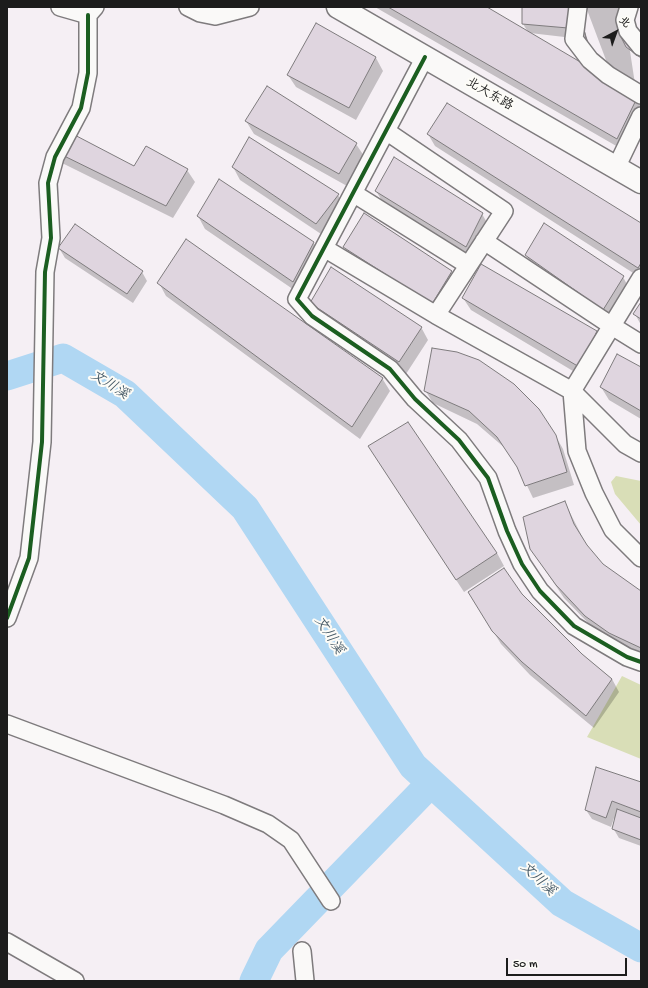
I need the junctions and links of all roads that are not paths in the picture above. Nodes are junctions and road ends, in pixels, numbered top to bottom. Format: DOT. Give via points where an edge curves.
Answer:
graph roads {
  1 [pos="60,7"];
  2 [pos="188,7"];
  3 [pos="250,7"];
  4 [pos="338,7"];
  5 [pos="578,7"];
  6 [pos="629,7"];
  7 [pos="92,11"];
  8 [pos="641,47"];
  9 [pos="425,57"];
  10 [pos="641,95"];
  11 [pos="641,116"];
  12 [pos="386,131"];
  13 [pos="616,168"];
  14 [pos="641,182"];
  15 [pos="353,193"];
  16 [pos="484,241"];
  17 [pos="324,248"];
  18 [pos="468,265"];
  19 [pos="641,278"];
  20 [pos="436,315"];
  21 [pos="612,326"];
  22 [pos="641,344"];
  23 [pos="572,391"];
  24 [pos="641,453"];
  25 [pos="641,558"];
  26 [pos="7,618"];
  27 [pos="641,662"];
  28 [pos="7,724"];
  29 [pos="331,901"];
  30 [pos="7,942"];
  31 [pos="302,951"];
  32 [pos="75,981"];
  33 [pos="306,981"];
  1 -- 7 [label="street"];
  2 -- 3 [label="street" via="215,16"];
  4 -- 9 [label="main road, 北大东路"];
  5 -- 10 [label="street" via="574,39 590,60"];
  6 -- 8 [label="street" via="625,20 628,32"];
  7 -- 26 [label="street" via="88,73 81,108 55,158 48,183 51,238 45,272 42,442 29,558"];
  9 -- 12 [label="street"];
  9 -- 13 [label="main road, 北大东路"];
  11 -- 13 [label="street"];
  12 -- 15 [label="street"];
  12 -- 16 [label="street" via="504,211"];
  13 -- 14 [label="main road, 北大东路"];
  15 -- 17 [label="street"];
  15 -- 18 [label="street"];
  16 -- 18 [label="street"];
  16 -- 21 [label="street"];
  17 -- 20 [label="street"];
  17 -- 27 [label="street" via="297,299 312,316 390,369 415,399 459,440 488,478 506,531 522,564 540,592 574,626 627,657"];
  18 -- 20 [label="street"];
  19 -- 21 [label="street"];
  20 -- 23 [label="street"];
  21 -- 22 [label="street"];
  21 -- 23 [label="street"];
  23 -- 24 [label="street" via="625,444"];
  23 -- 25 [label="street" via="577,451 594,493 613,530"];
  28 -- 29 [label="street" via="268,824 291,840"];
  30 -- 32 [label="street"];
  31 -- 33 [label="street"];
}
